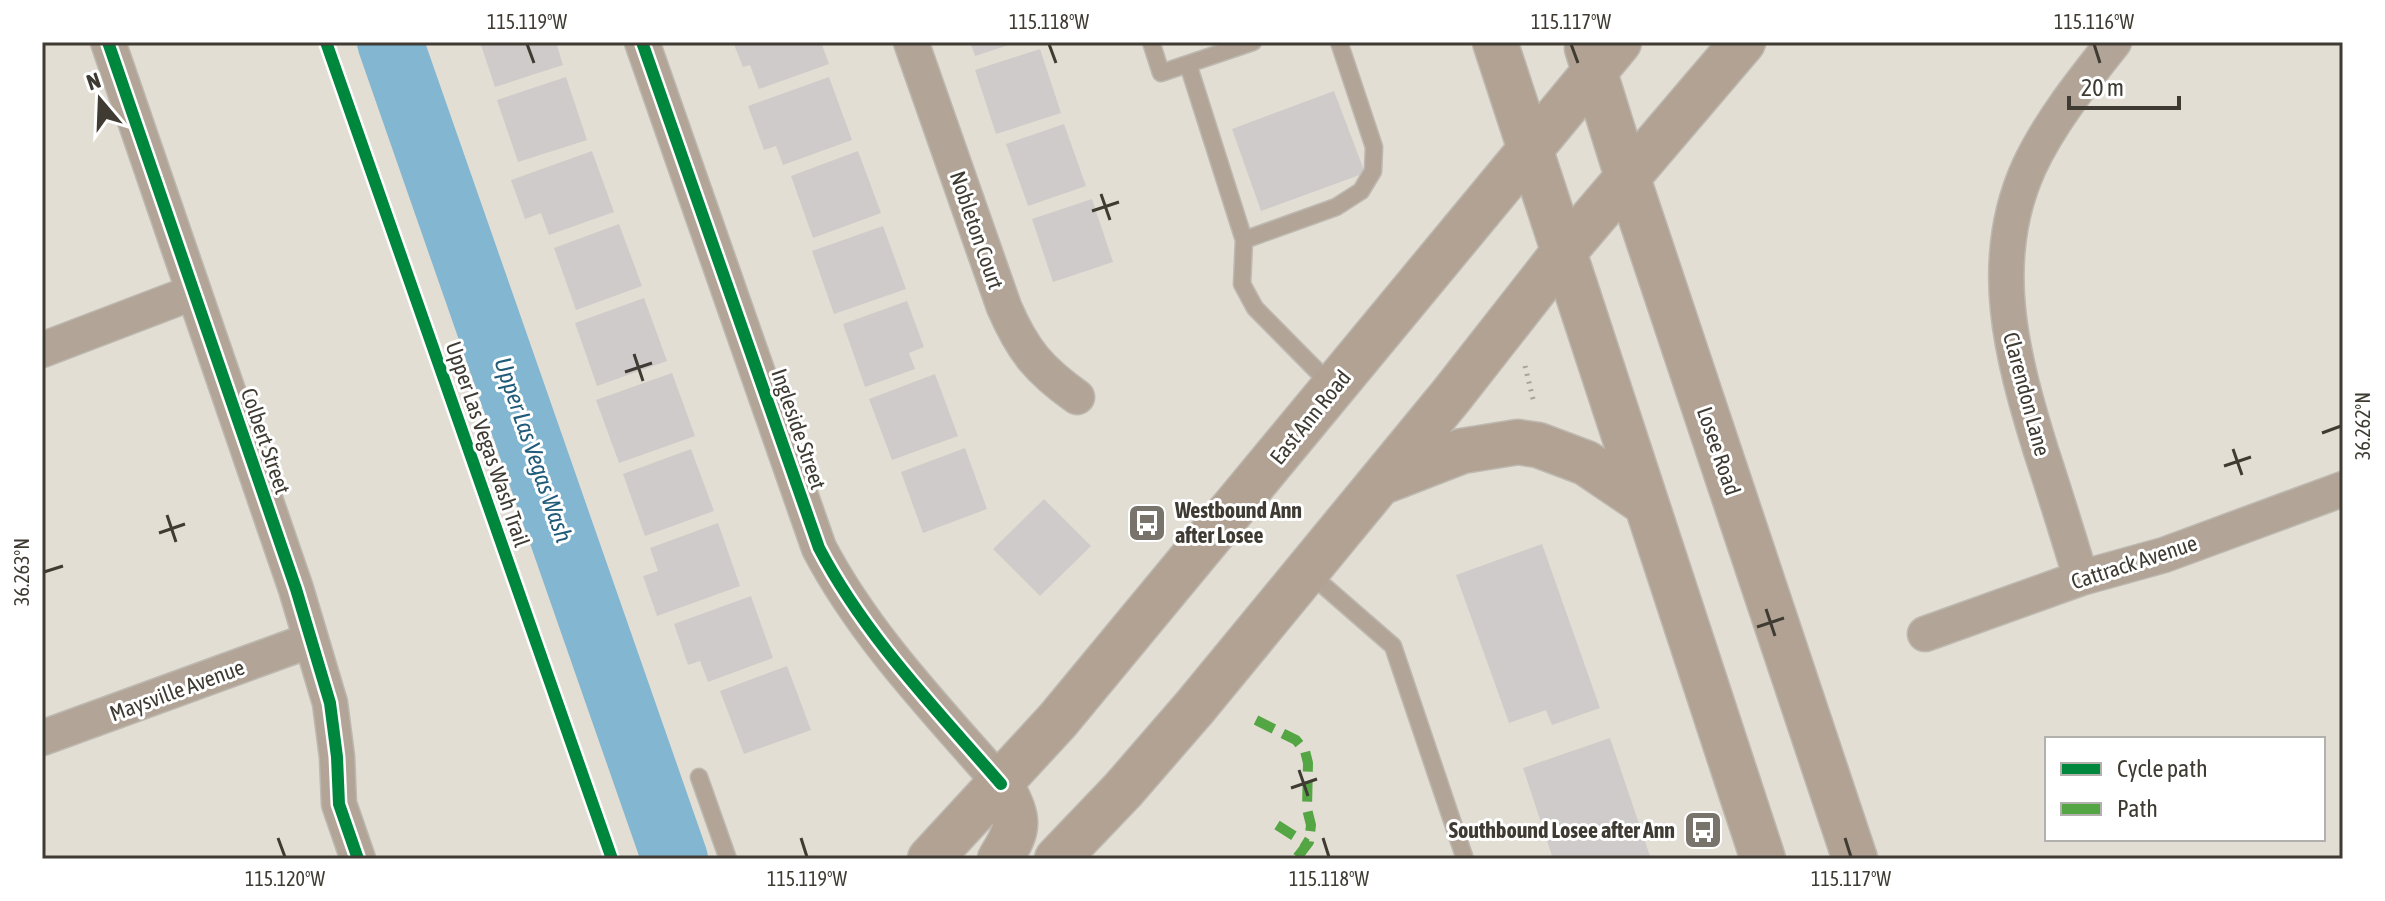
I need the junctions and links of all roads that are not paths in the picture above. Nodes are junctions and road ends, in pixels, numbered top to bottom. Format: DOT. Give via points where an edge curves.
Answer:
graph roads {
  1 [pos="108,42"];
  2 [pos="642,42"];
  3 [pos="911,42"];
  4 [pos="1151,42"];
  5 [pos="1253,42"];
  6 [pos="1339,42"];
  7 [pos="1495,42"];
  8 [pos="1743,42"];
  9 [pos="2114,42"];
  10 [pos="1600,52"];
  11 [pos="1188,64"];
  12 [pos="1531,150"];
  13 [pos="1627,176"];
  14 [pos="1244,240"];
  15 [pos="1563,253"];
  16 [pos="194,292"];
  17 [pos="42,350"];
  18 [pos="1334,388"];
  19 [pos="1077,397"];
  20 [pos="1377,484"];
  21 [pos="2343,489"];
  22 [pos="1645,503"];
  23 [pos="1306,571"];
  24 [pos="2081,578"];
  25 [pos="1925,634"];
  26 [pos="311,640"];
  27 [pos="42,738"];
  28 [pos="699,777"];
  29 [pos="1001,784"];
  30 [pos="358,859"];
  31 [pos="728,859"];
  32 [pos="930,859"];
  33 [pos="1000,859"];
  34 [pos="1057,859"];
  35 [pos="1465,859"];
  36 [pos="1763,859"];
  37 [pos="1855,859"];
  1 -- 16 [label="street, Colbert Street"];
  2 -- 29 [label="street, Ingleside Street" via="819,548 881,645"];
  3 -- 19 [label="street, Nobleton Court" via="1018,340 1038,366"];
  4 -- 11 [label="lane" via="1161,73"];
  5 -- 11 [label="lane"];
  6 -- 14 [label="lane" via="1374,147 1373,171 1361,191 1336,207"];
  7 -- 12 [label="main road"];
  8 -- 13 [label="main road"];
  9 -- 24 [label="street, Clarendon Lane" via="2068,101 2029,167 2009,224 2006,304 2014,359"];
  10 -- 12 [label="main road, East Ann Road"];
  10 -- 13 [label="main road, Losee Road"];
  11 -- 14 [label="lane"];
  12 -- 15 [label="main road"];
  12 -- 18 [label="main road, East Ann Road"];
  13 -- 15 [label="main road"];
  13 -- 37 [label="main road, Losee Road"];
  14 -- 18 [label="lane" via="1242,284 1255,308"];
  15 -- 20 [label="main road"];
  15 -- 22 [label="main road"];
  16 -- 17 [label="street"];
  16 -- 26 [label="street, Colbert Street"];
  18 -- 29 [label="main road, East Ann Road"];
  20 -- 22 [label="main road" via="1462,451 1518,442 1586,463"];
  20 -- 23 [label="main road"];
  21 -- 24 [label="street, Cattrack Avenue" via="2164,555"];
  22 -- 36 [label="main road"];
  23 -- 34 [label="main road" via="1144,766"];
  23 -- 35 [label="lane" via="1393,646"];
  24 -- 25 [label="street, Cattrack Avenue"];
  26 -- 27 [label="street, Maysville Avenue"];
  26 -- 30 [label="street, Colbert Street" via="330,703 339,804"];
  28 -- 31 [label="lane"];
  29 -- 32 [label="main road, East Ann Road"];
  29 -- 33 [label="main road" via="1015,813 1015,836"];
}
